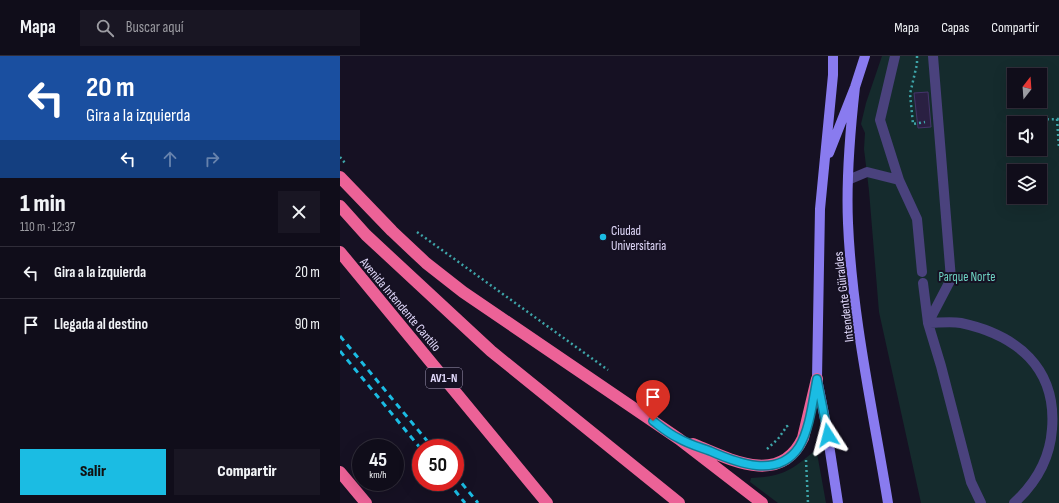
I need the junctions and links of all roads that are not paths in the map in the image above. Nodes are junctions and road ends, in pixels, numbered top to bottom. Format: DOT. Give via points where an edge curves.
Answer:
graph roads {
  1 [pos="833,56"];
  2 [pos="865,56"];
  3 [pos="895,56"];
  4 [pos="932,56"];
  5 [pos="855,87"];
  6 [pos="824,165"];
  7 [pos="340,177"];
  8 [pos="848,180"];
  9 [pos="899,180"];
  10 [pos="340,206"];
  11 [pos="340,252"];
  12 [pos="922,272"];
  13 [pos="923,283"];
  14 [pos="928,323"];
  15 [pos="817,379"];
  16 [pos="679,439"];
  17 [pos="340,472"];
  18 [pos="366,503"];
  19 [pos="548,503"];
  20 [pos="679,503"];
  21 [pos="762,503"];
  22 [pos="838,503"];
  23 [pos="888,503"];
  24 [pos="981,503"];
  25 [pos="1014,503"];
  1 -- 6 [label="main road, Intendente Güiraldes"];
  2 -- 5 [label="main road, Intendente Güiraldes"];
  3 -- 9 [label="lane" via="880,120"];
  4 -- 14 [label="lane" via="951,279"];
  5 -- 6 [label="main road, Intendente Güiraldes"];
  5 -- 8 [label="main road, Intendente Güiraldes"];
  6 -- 15 [label="main road, Intendente Güiraldes" via="818,256"];
  7 -- 16 [label="highway" via="414,252 463,292"];
  8 -- 9 [label="lane" via="867,172"];
  8 -- 23 [label="main road, Intendente Güiraldes" via="848,223 853,285"];
  9 -- 12 [label="lane" via="917,219"];
  10 -- 20 [label="highway" via="366,235 491,351"];
  11 -- 19 [label="highway, Avenida Intendente Cantilo / AV1-N"];
  13 -- 14 [label="lane"];
  14 -- 24 [label="lane" via="971,482"];
  14 -- 25 [label="lane" via="960,323 984,330 1012,343 1032,358 1041,370 1054,412 1051,439 1043,467 1026,492"];
  15 -- 16 [label="highway" via="799,447 787,459 777,464 751,465 731,460"];
  15 -- 22 [label="main road, Intendente Güiraldes"];
  16 -- 21 [label="highway"];
  17 -- 18 [label="highway"];
}
